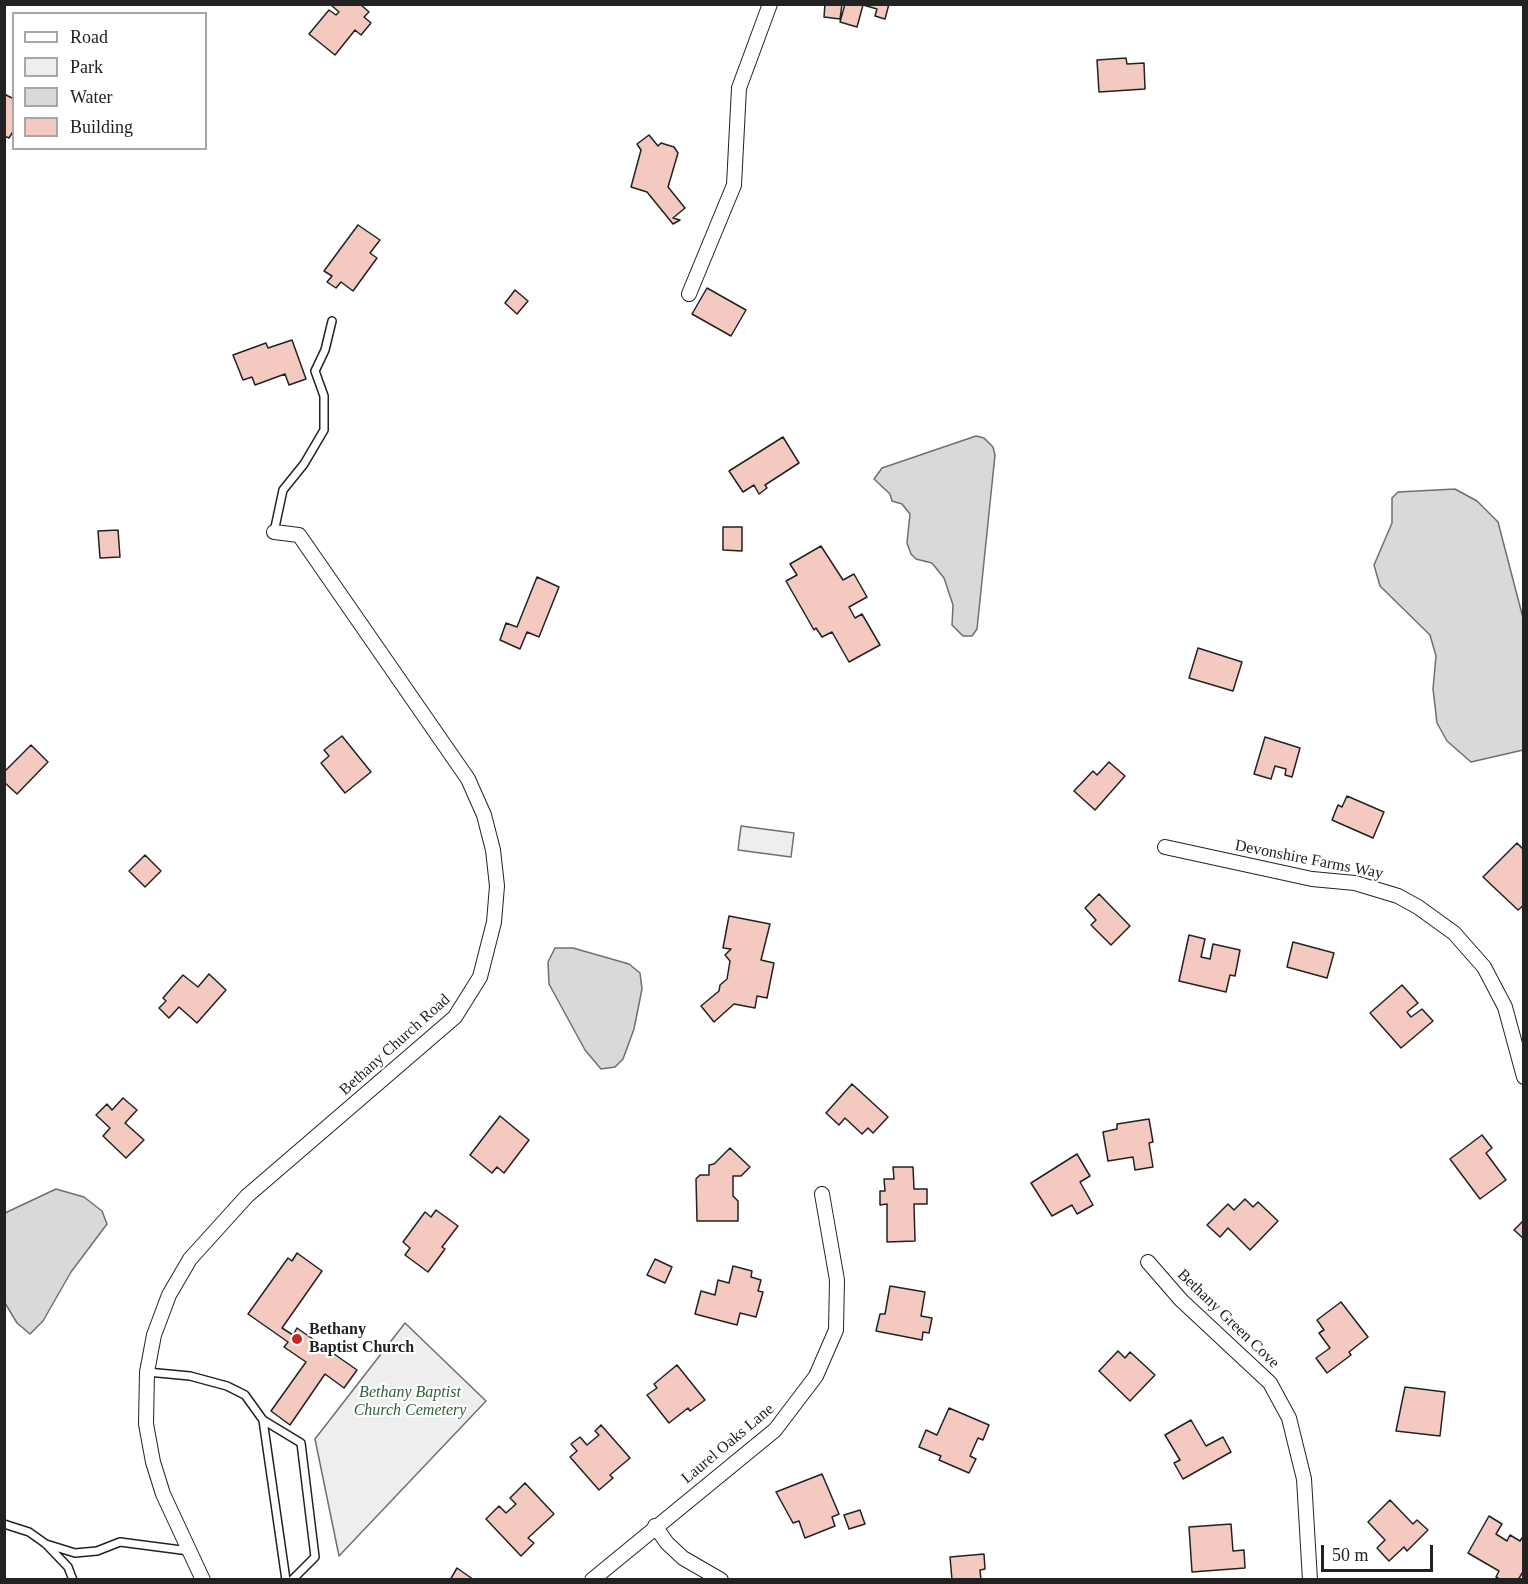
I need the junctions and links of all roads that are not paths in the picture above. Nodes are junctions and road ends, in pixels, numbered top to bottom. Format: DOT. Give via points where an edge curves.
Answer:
graph roads {
  1 [pos="770,4"];
  2 [pos="689,294"];
  3 [pos="332,321"];
  4 [pos="274,532"];
  5 [pos="1165,847"];
  6 [pos="1524,1077"];
  7 [pos="822,1194"];
  8 [pos="1148,1262"];
  9 [pos="147,1372"];
  10 [pos="263,1420"];
  11 [pos="4,1524"];
  12 [pos="654,1526"];
  13 [pos="46,1544"];
  14 [pos="190,1551"];
  15 [pos="73,1580"];
  16 [pos="203,1580"];
  17 [pos="286,1580"];
  18 [pos="292,1580"];
  19 [pos="592,1580"];
  20 [pos="721,1580"];
  21 [pos="1310,1580"];
  1 -- 2 [label="street" via="739,88 734,186"];
  3 -- 4 [label="lane" via="315,371 324,396 324,430 283,490"];
  4 -- 9 [label="street, Bethany Church Road" via="299,535 468,779 484,815 493,850 497,886 494,922 480,977 455,1017 247,1196 190,1258 169,1295 154,1335"];
  5 -- 6 [label="street, Devonshire Farms Way" via="1312,879 1355,883 1398,896 1418,907 1455,933 1484,967 1505,1007"];
  7 -- 12 [label="street, Laurel Oaks Lane" via="837,1280 836,1330 816,1376 775,1430"];
  8 -- 21 [label="street, Bethany Green Cove" via="1181,1300 1270,1383 1289,1418 1304,1479"];
  9 -- 10 [label="lane" via="190,1376 227,1386 245,1395"];
  9 -- 14 [label="street, Bethany Church Road" via="146,1424 153,1462"];
  10 -- 17 [label="lane"];
  10 -- 18 [label="lane" via="301,1443 315,1557"];
  11 -- 13 [label="lane" via="29,1532"];
  12 -- 19 [label="street, Laurel Oaks Lane"];
  12 -- 20 [label="street" via="683,1558"];
  13 -- 14 [label="lane" via="75,1553 97,1551 120,1542"];
  13 -- 15 [label="lane" via="68,1567"];
  14 -- 16 [label="street, Bethany Church Road"];
}
